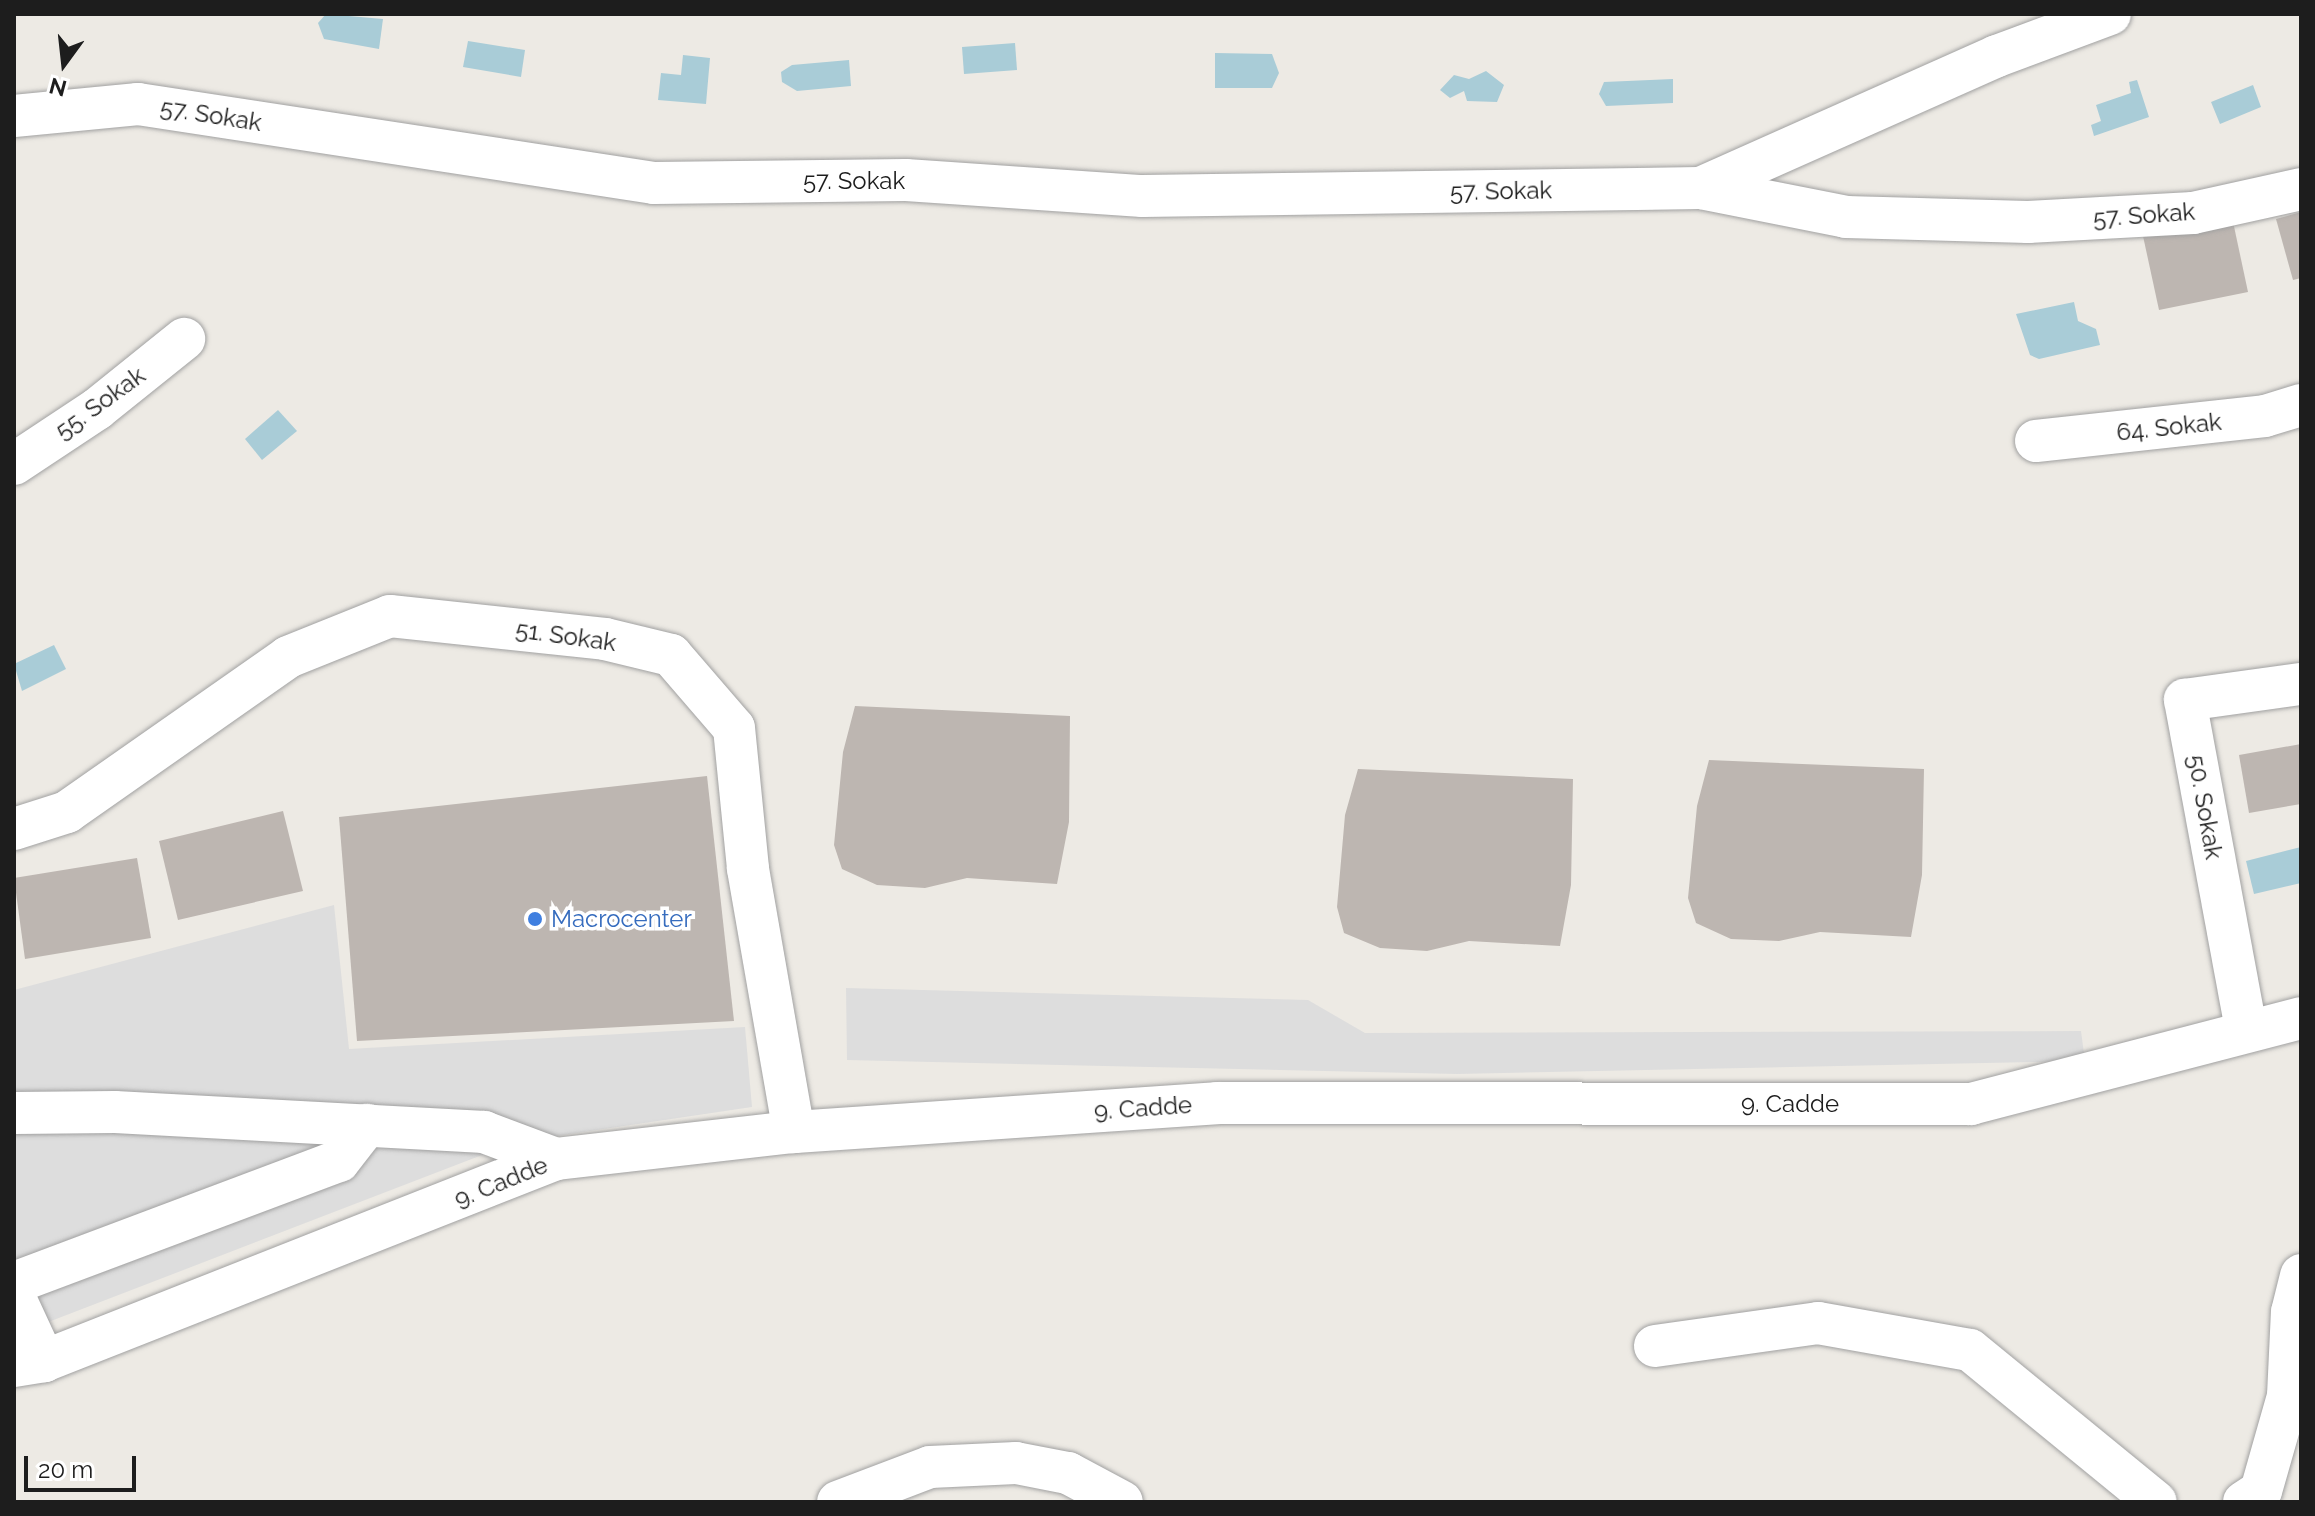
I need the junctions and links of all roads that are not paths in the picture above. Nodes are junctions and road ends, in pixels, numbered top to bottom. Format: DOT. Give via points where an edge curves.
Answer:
graph roads {
  1 [pos="2008,14"];
  2 [pos="2110,14"];
  3 [pos="1997,56"];
  4 [pos="14,116"];
  5 [pos="1700,188"];
  6 [pos="2301,189"];
  7 [pos="184,339"];
  8 [pos="2301,405"];
  9 [pos="2036,441"];
  10 [pos="14,464"];
  11 [pos="2301,684"];
  12 [pos="14,829"];
  13 [pos="2301,1018"];
  14 [pos="2246,1029"];
  15 [pos="14,1113"];
  16 [pos="367,1125"];
  17 [pos="794,1132"];
  18 [pos="556,1159"];
  19 [pos="2301,1275"];
  20 [pos="14,1283"];
  21 [pos="14,1296"];
  22 [pos="1655,1346"];
  23 [pos="29,1363"];
  24 [pos="838,1502"];
  25 [pos="1122,1502"];
  26 [pos="2156,1502"];
  27 [pos="2244,1502"];
  1 -- 3 [label="street"];
  2 -- 3 [label="street, 57. Sokak"];
  3 -- 5 [label="street, 57. Sokak"];
  4 -- 5 [label="street, 57. Sokak" via="138,104 654,183 906,180 1142,196"];
  5 -- 6 [label="street, 57. Sokak" via="1846,217 2028,222 2193,213"];
  7 -- 10 [label="street, 55. Sokak" via="97,409"];
  8 -- 9 [label="street, 64. Sokak" via="2265,416"];
  11 -- 14 [label="street, 50. Sokak" via="2185,700"];
  12 -- 17 [label="street, 51. Sokak" via="67,812 288,657 390,616 605,639 671,655 734,728 748,869"];
  13 -- 14 [label="street, 9. Cadde"];
  14 -- 17 [label="street, 9. Cadde" via="1971,1104 1217,1103"];
  15 -- 16 [label="street"];
  16 -- 18 [label="street" via="484,1132"];
  16 -- 20 [label="street" via="339,1161"];
  17 -- 18 [label="street, 9. Cadde"];
  18 -- 23 [label="street, 9. Cadde"];
  19 -- 27 [label="street" via="2292,1312 2288,1396 2261,1491"];
  21 -- 23 [label="street"];
  22 -- 26 [label="street" via="1818,1323 1970,1350"];
  24 -- 25 [label="street" via="930,1467 1016,1463 1068,1473"];
}
